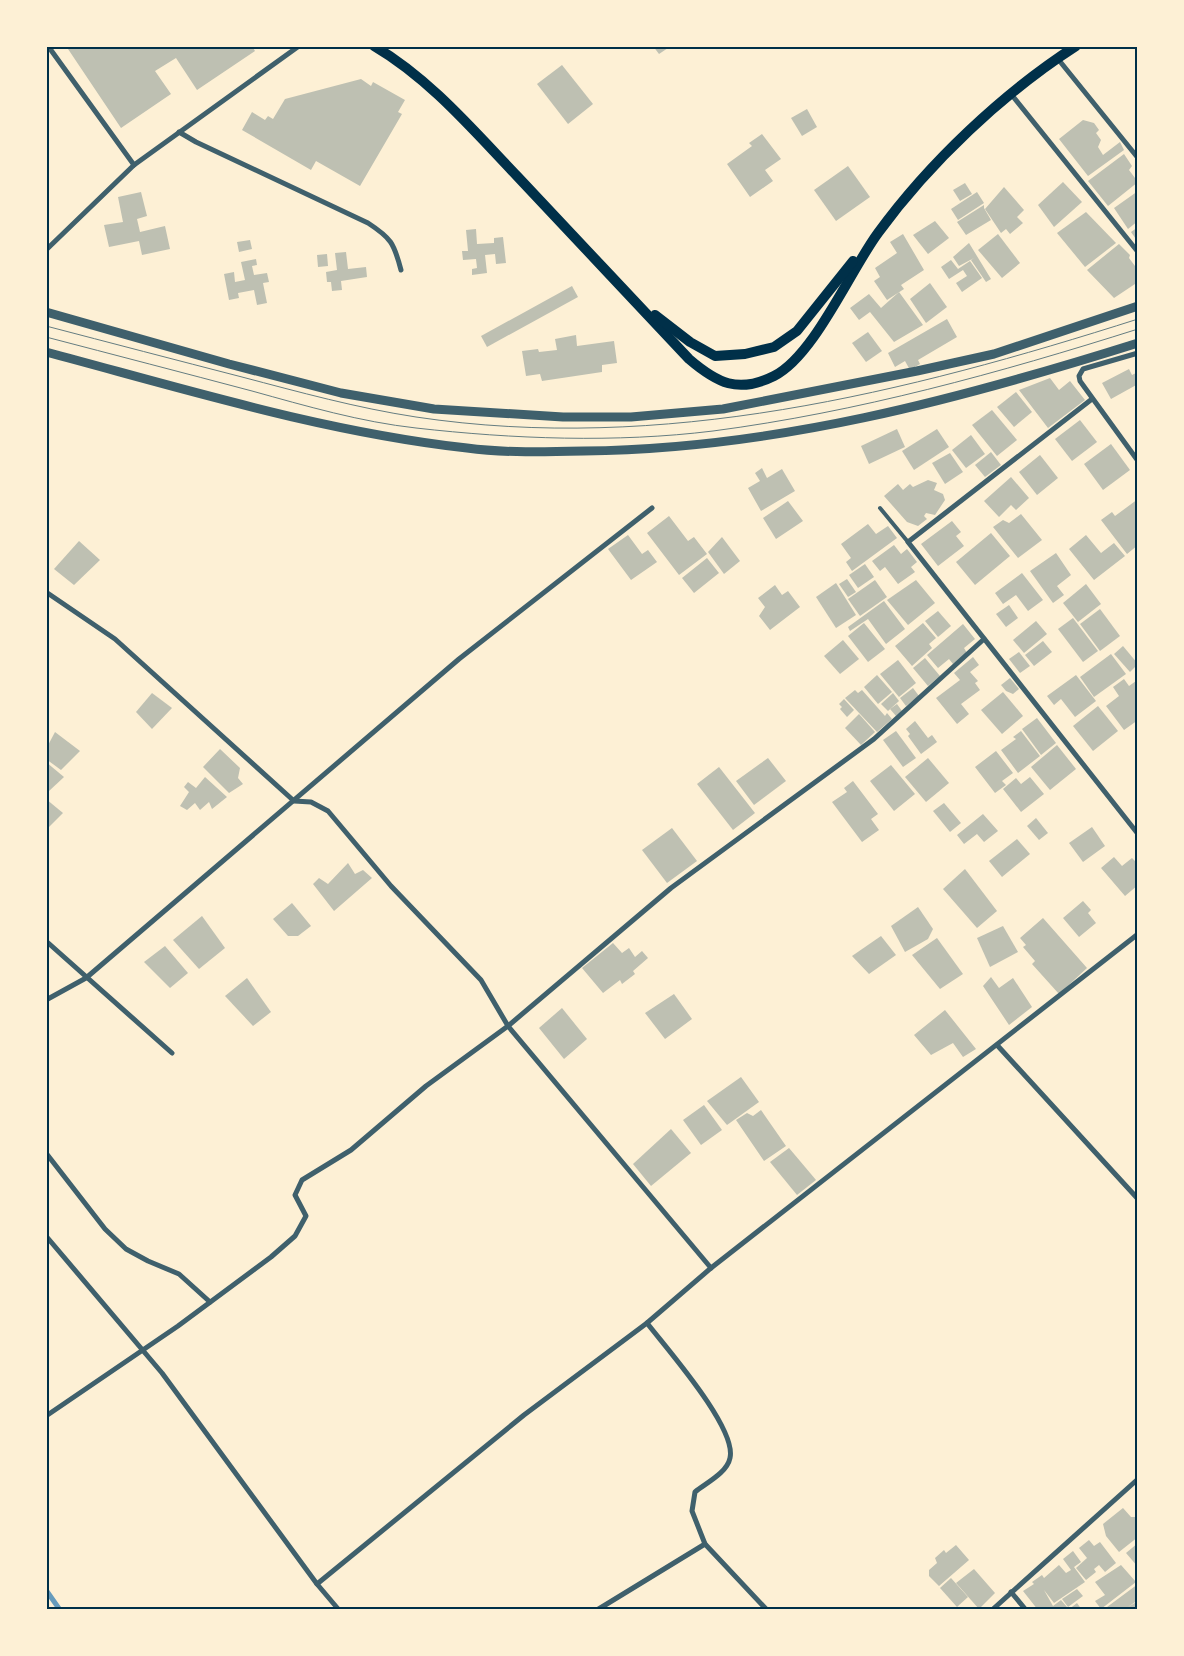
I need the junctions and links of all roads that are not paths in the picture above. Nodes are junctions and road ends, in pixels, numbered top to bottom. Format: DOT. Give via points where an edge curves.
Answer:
graph roads {
  1 [pos="48,46"];
  2 [pos="299,46"];
  3 [pos="374,46"];
  4 [pos="1076,46"];
  5 [pos="1058,58"];
  6 [pos="1010,93"];
  7 [pos="179,132"];
  8 [pos="1138,158"];
  9 [pos="134,165"];
  10 [pos="877,234"];
  11 [pos="46,250"];
  12 [pos="1138,252"];
  13 [pos="401,270"];
  14 [pos="629,294"];
  15 [pos="1138,306"];
  16 [pos="46,312"];
  17 [pos="1138,343"];
  18 [pos="46,352"];
  19 [pos="1138,353"];
  20 [pos="1092,399"];
  21 [pos="1138,461"];
  22 [pos="652,508"];
  23 [pos="880,508"];
  24 [pos="908,542"];
  25 [pos="46,592"];
  26 [pos="984,639"];
  27 [pos="294,801"];
  28 [pos="1138,834"];
  29 [pos="1138,934"];
  30 [pos="46,941"];
  31 [pos="86,978"];
  32 [pos="46,1000"];
  33 [pos="508,1026"];
  34 [pos="997,1045"];
  35 [pos="172,1053"];
  36 [pos="46,1153"];
  37 [pos="1138,1199"];
  38 [pos="46,1236"];
  39 [pos="711,1268"];
  40 [pos="210,1302"];
  41 [pos="647,1323"];
  42 [pos="142,1350"];
  43 [pos="46,1416"];
  44 [pos="1138,1479"];
  45 [pos="705,1544"];
  46 [pos="317,1584"];
  47 [pos="1011,1592"];
  48 [pos="339,1610"];
  49 [pos="597,1610"];
  50 [pos="767,1610"];
  51 [pos="992,1610"];
  52 [pos="1026,1610"];
  1 -- 9 [label="street"];
  2 -- 7 [label="street"];
  3 -- 14 [label="main road" via="424,82"];
  4 -- 5 [label="main road"];
  5 -- 6 [label="main road"];
  5 -- 8 [label="street"];
  6 -- 10 [label="main road" via="936,166"];
  6 -- 12 [label="street"];
  7 -- 9 [label="street"];
  7 -- 13 [label="street" via="368,223 387,235 394,244"];
  9 -- 11 [label="street"];
  10 -- 14 [label="main road" via="797,331 774,347 745,354 715,356 690,342"];
  10 -- 14 [label="main road" via="817,334 797,358 776,376 746,386 729,385 704,372"];
  15 -- 16 [label="street" via="994,354 898,375 723,409 622,417 434,409 341,393"];
  17 -- 18 [label="street" via="994,387 785,434 635,451 554,452 470,449 379,436"];
  19 -- 20 [label="street" via="1079,372 1080,381"];
  20 -- 21 [label="street"];
  20 -- 24 [label="street"];
  22 -- 27 [label="street" via="459,659"];
  23 -- 24 [label="lane"];
  24 -- 26 [label="street"];
  25 -- 27 [label="street" via="115,639"];
  26 -- 28 [label="street"];
  26 -- 33 [label="street" via="874,739 671,888"];
  27 -- 31 [label="street"];
  27 -- 33 [label="street" via="311,802 328,811 391,886 481,980"];
  29 -- 34 [label="street"];
  30 -- 31 [label="street"];
  31 -- 32 [label="street"];
  31 -- 35 [label="street"];
  33 -- 39 [label="street"];
  33 -- 40 [label="street" via="426,1086 351,1150 302,1180 295,1195 306,1216 295,1236"];
  34 -- 37 [label="street"];
  34 -- 39 [label="street"];
  36 -- 40 [label="street" via="105,1229 126,1249 179,1274"];
  38 -- 42 [label="street"];
  39 -- 41 [label="street"];
  40 -- 42 [label="street"];
  41 -- 45 [label="street" via="718,1416 729,1437 730,1458 722,1472 695,1492 692,1511"];
  41 -- 46 [label="street" via="524,1415"];
  42 -- 43 [label="street"];
  42 -- 46 [label="street"];
  44 -- 47 [label="street"];
  45 -- 49 [label="street"];
  45 -- 50 [label="street"];
  46 -- 48 [label="street"];
  47 -- 51 [label="street"];
  47 -- 52 [label="street"];
}
